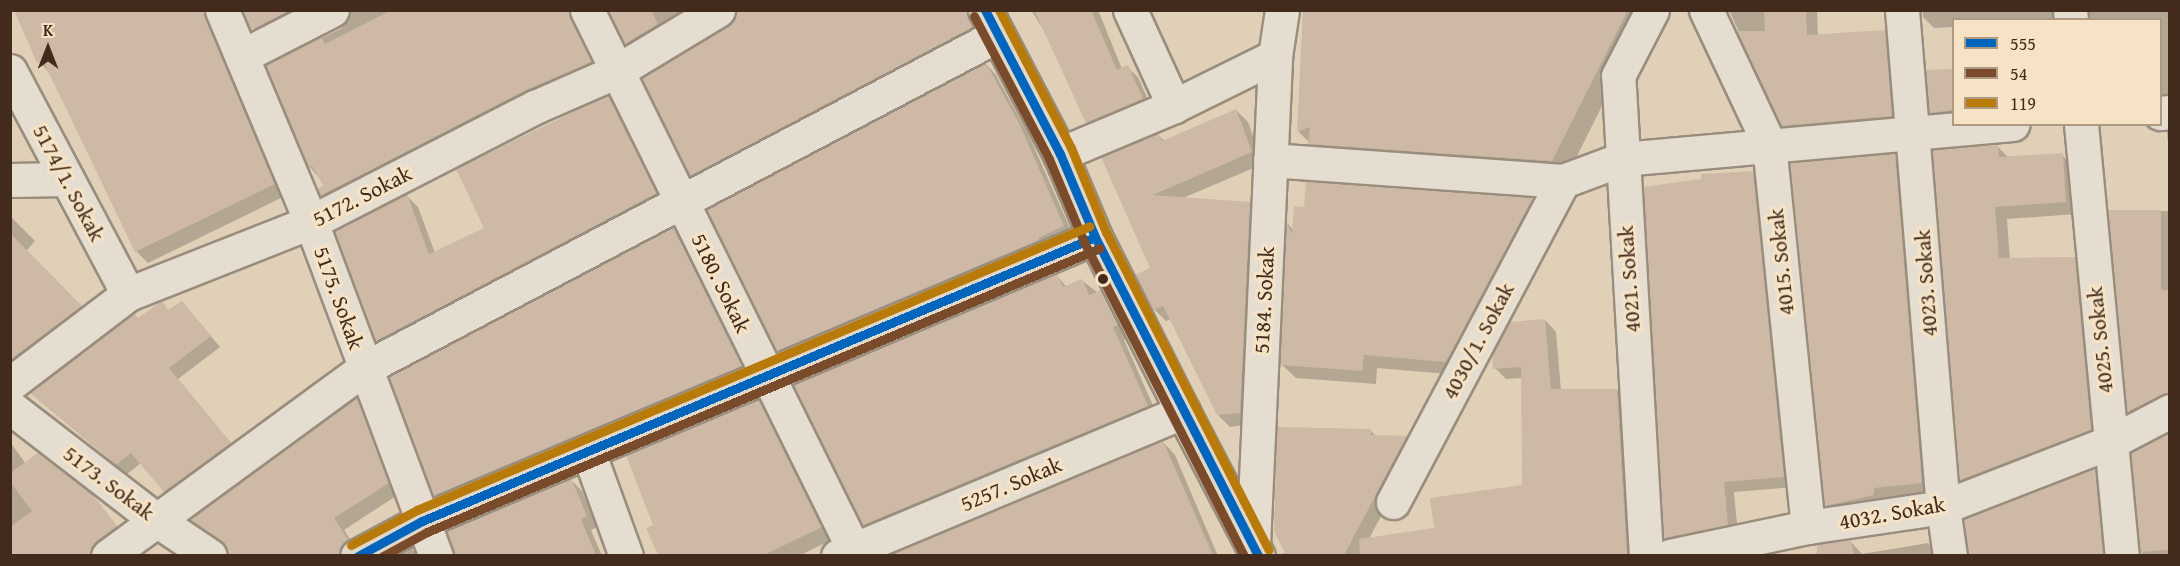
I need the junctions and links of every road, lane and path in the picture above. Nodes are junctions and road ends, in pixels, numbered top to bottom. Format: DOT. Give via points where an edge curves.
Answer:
graph roads {
  1 [pos="222,10"];
  2 [pos="332,10"];
  3 [pos="587,10"];
  4 [pos="718,10"];
  5 [pos="1130,10"];
  6 [pos="1282,10"];
  7 [pos="1652,10"];
  8 [pos="1706,10"];
  9 [pos="1902,10"];
  10 [pos="991,23"];
  11 [pos="242,56"];
  12 [pos="1275,56"];
  13 [pos="10,71"];
  14 [pos="616,71"];
  15 [pos="1174,106"];
  16 [pos="1990,126"];
  17 [pos="2080,126"];
  18 [pos="1914,133"];
  19 [pos="1769,144"];
  20 [pos="1060,154"];
  21 [pos="1622,159"];
  22 [pos="1270,160"];
  23 [pos="67,178"];
  24 [pos="10,180"];
  25 [pos="1563,181"];
  26 [pos="681,202"];
  27 [pos="311,222"];
  28 [pos="1095,237"];
  29 [pos="128,294"];
  30 [pos="365,368"];
  31 [pos="767,375"];
  32 [pos="10,384"];
  33 [pos="10,408"];
  34 [pos="2169,411"];
  35 [pos="1182,412"];
  36 [pos="2111,442"];
  37 [pos="588,451"];
  38 [pos="1393,502"];
  39 [pos="1943,507"];
  40 [pos="154,519"];
  41 [pos="422,521"];
  42 [pos="1808,527"];
  43 [pos="1256,550"];
  44 [pos="850,554"];
  45 [pos="108,555"];
  46 [pos="210,555"];
  47 [pos="357,555"];
  48 [pos="436,555"];
  49 [pos="626,555"];
  50 [pos="1646,555"];
  51 [pos="1670,555"];
  52 [pos="1950,555"];
  53 [pos="2122,555"];
  1 -- 11 [label="street, 5175. Sokak"];
  2 -- 11 [label="street"];
  3 -- 14 [label="street, 5180. Sokak"];
  4 -- 14 [label="street, 5172. Sokak"];
  5 -- 15 [label="street"];
  6 -- 12 [label="street, 5184. Sokak"];
  7 -- 21 [label="street, 4021. Sokak" via="1617,76"];
  8 -- 19 [label="street, 4015. Sokak"];
  9 -- 18 [label="street, 4023. Sokak"];
  10 -- 20 [label="main road"];
  10 -- 26 [label="street"];
  11 -- 27 [label="street, 5175. Sokak"];
  12 -- 15 [label="street"];
  12 -- 22 [label="street, 5184. Sokak"];
  13 -- 23 [label="street, 5174/1. Sokak"];
  14 -- 26 [label="street, 5180. Sokak"];
  14 -- 27 [label="street, 5172. Sokak" via="535,107"];
  15 -- 20 [label="street"];
  16 -- 18 [label="street"];
  17 -- 36 [label="street, 4025. Sokak"];
  18 -- 19 [label="street"];
  18 -- 39 [label="street, 4023. Sokak"];
  19 -- 21 [label="street"];
  19 -- 42 [label="street, 4015. Sokak"];
  20 -- 28 [label="main road"];
  21 -- 25 [label="street"];
  21 -- 50 [label="street, 4021. Sokak"];
  22 -- 25 [label="street"];
  22 -- 43 [label="street, 5184. Sokak"];
  23 -- 24 [label="street"];
  23 -- 29 [label="street, 5174/1. Sokak"];
  25 -- 38 [label="street, 4030/1. Sokak"];
  26 -- 30 [label="street"];
  26 -- 31 [label="street, 5180. Sokak"];
  27 -- 29 [label="street, 5172. Sokak"];
  27 -- 30 [label="street, 5175. Sokak"];
  28 -- 31 [label="main road"];
  28 -- 35 [label="main road"];
  29 -- 32 [label="street, 5172. Sokak"];
  30 -- 40 [label="street"];
  30 -- 41 [label="street, 5175. Sokak"];
  31 -- 37 [label="main road"];
  31 -- 44 [label="street, 5180. Sokak"];
  33 -- 40 [label="street, 5173. Sokak"];
  34 -- 36 [label="street, 4032. Sokak"];
  35 -- 43 [label="main road"];
  35 -- 44 [label="street, 5257. Sokak"];
  36 -- 39 [label="street, 4032. Sokak"];
  36 -- 53 [label="street, 4025. Sokak"];
  37 -- 41 [label="main road"];
  37 -- 49 [label="street"];
  39 -- 42 [label="street, 4032. Sokak"];
  39 -- 52 [label="street, 4023. Sokak"];
  40 -- 45 [label="street"];
  40 -- 46 [label="street, 5173. Sokak"];
  41 -- 47 [label="main road"];
  41 -- 48 [label="street, 5175. Sokak"];
  42 -- 51 [label="street, 4032. Sokak"];
}
